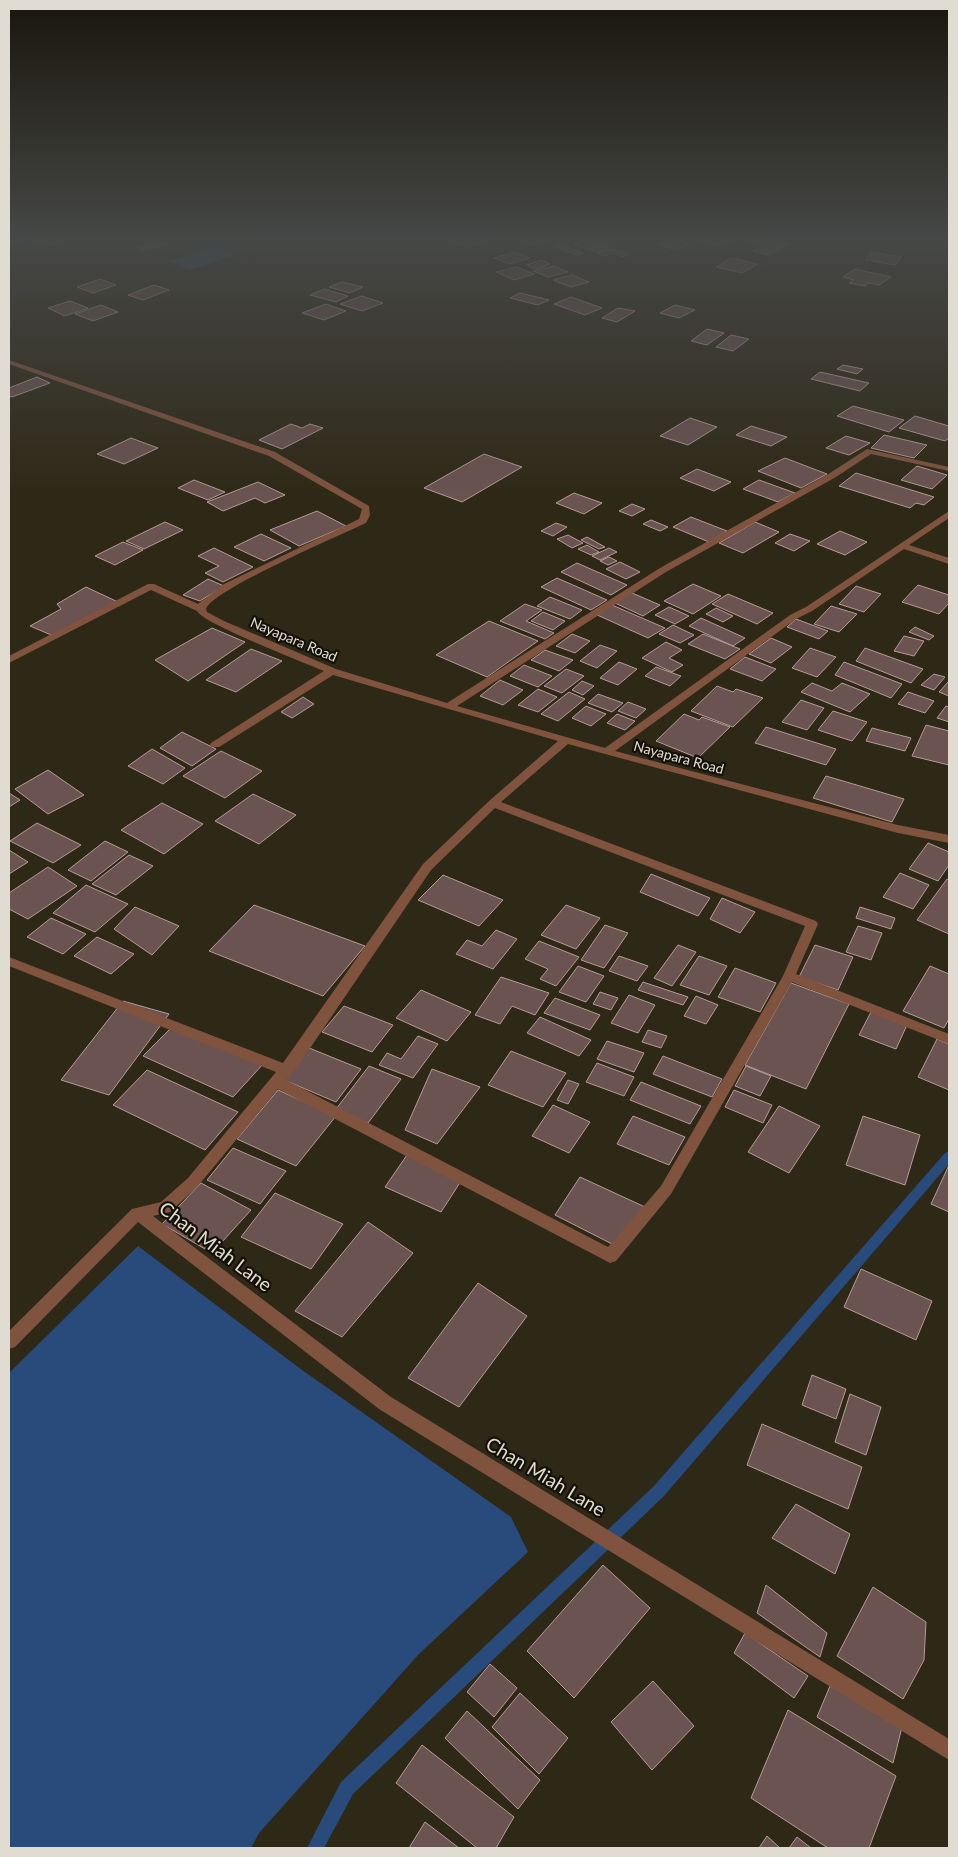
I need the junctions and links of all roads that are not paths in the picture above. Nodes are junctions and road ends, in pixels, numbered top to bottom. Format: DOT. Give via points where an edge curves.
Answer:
graph roads {
  1 [pos="9,362"];
  2 [pos="949,469"];
  3 [pos="949,514"];
  4 [pos="904,546"];
  5 [pos="949,561"];
  6 [pos="201,608"];
  7 [pos="9,660"];
  8 [pos="332,670"];
  9 [pos="448,706"];
  10 [pos="565,741"];
  11 [pos="214,745"];
  12 [pos="607,752"];
  13 [pos="493,803"];
  14 [pos="949,840"];
  15 [pos="9,961"];
  16 [pos="789,976"];
  17 [pos="949,1040"];
  18 [pos="281,1075"];
  19 [pos="137,1213"];
  20 [pos="9,1342"];
  21 [pos="949,1750"];
  1 -- 6 [label="street" via="272,454 366,508 363,521 228,586 203,603"];
  2 -- 9 [label="street" via="870,451 599,609"];
  3 -- 4 [label="street"];
  4 -- 5 [label="street"];
  4 -- 12 [label="street" via="793,617"];
  6 -- 7 [label="street, Nayapara Road" via="151,586"];
  6 -- 8 [label="street, Nayapara Road" via="203,614 221,623"];
  8 -- 9 [label="street, Nayapara Road"];
  8 -- 11 [label="street"];
  9 -- 10 [label="street, Nayapara Road"];
  10 -- 12 [label="street, Nayapara Road"];
  10 -- 13 [label="street"];
  12 -- 14 [label="street, Nayapara Road"];
  13 -- 16 [label="street" via="812,924"];
  13 -- 18 [label="street" via="427,867"];
  15 -- 18 [label="street"];
  16 -- 17 [label="street"];
  16 -- 18 [label="street" via="666,1190 610,1256"];
  18 -- 19 [label="street" via="193,1182 165,1208"];
  19 -- 20 [label="street"];
  19 -- 21 [label="street, Chan Miah Lane" via="386,1403"];
}
